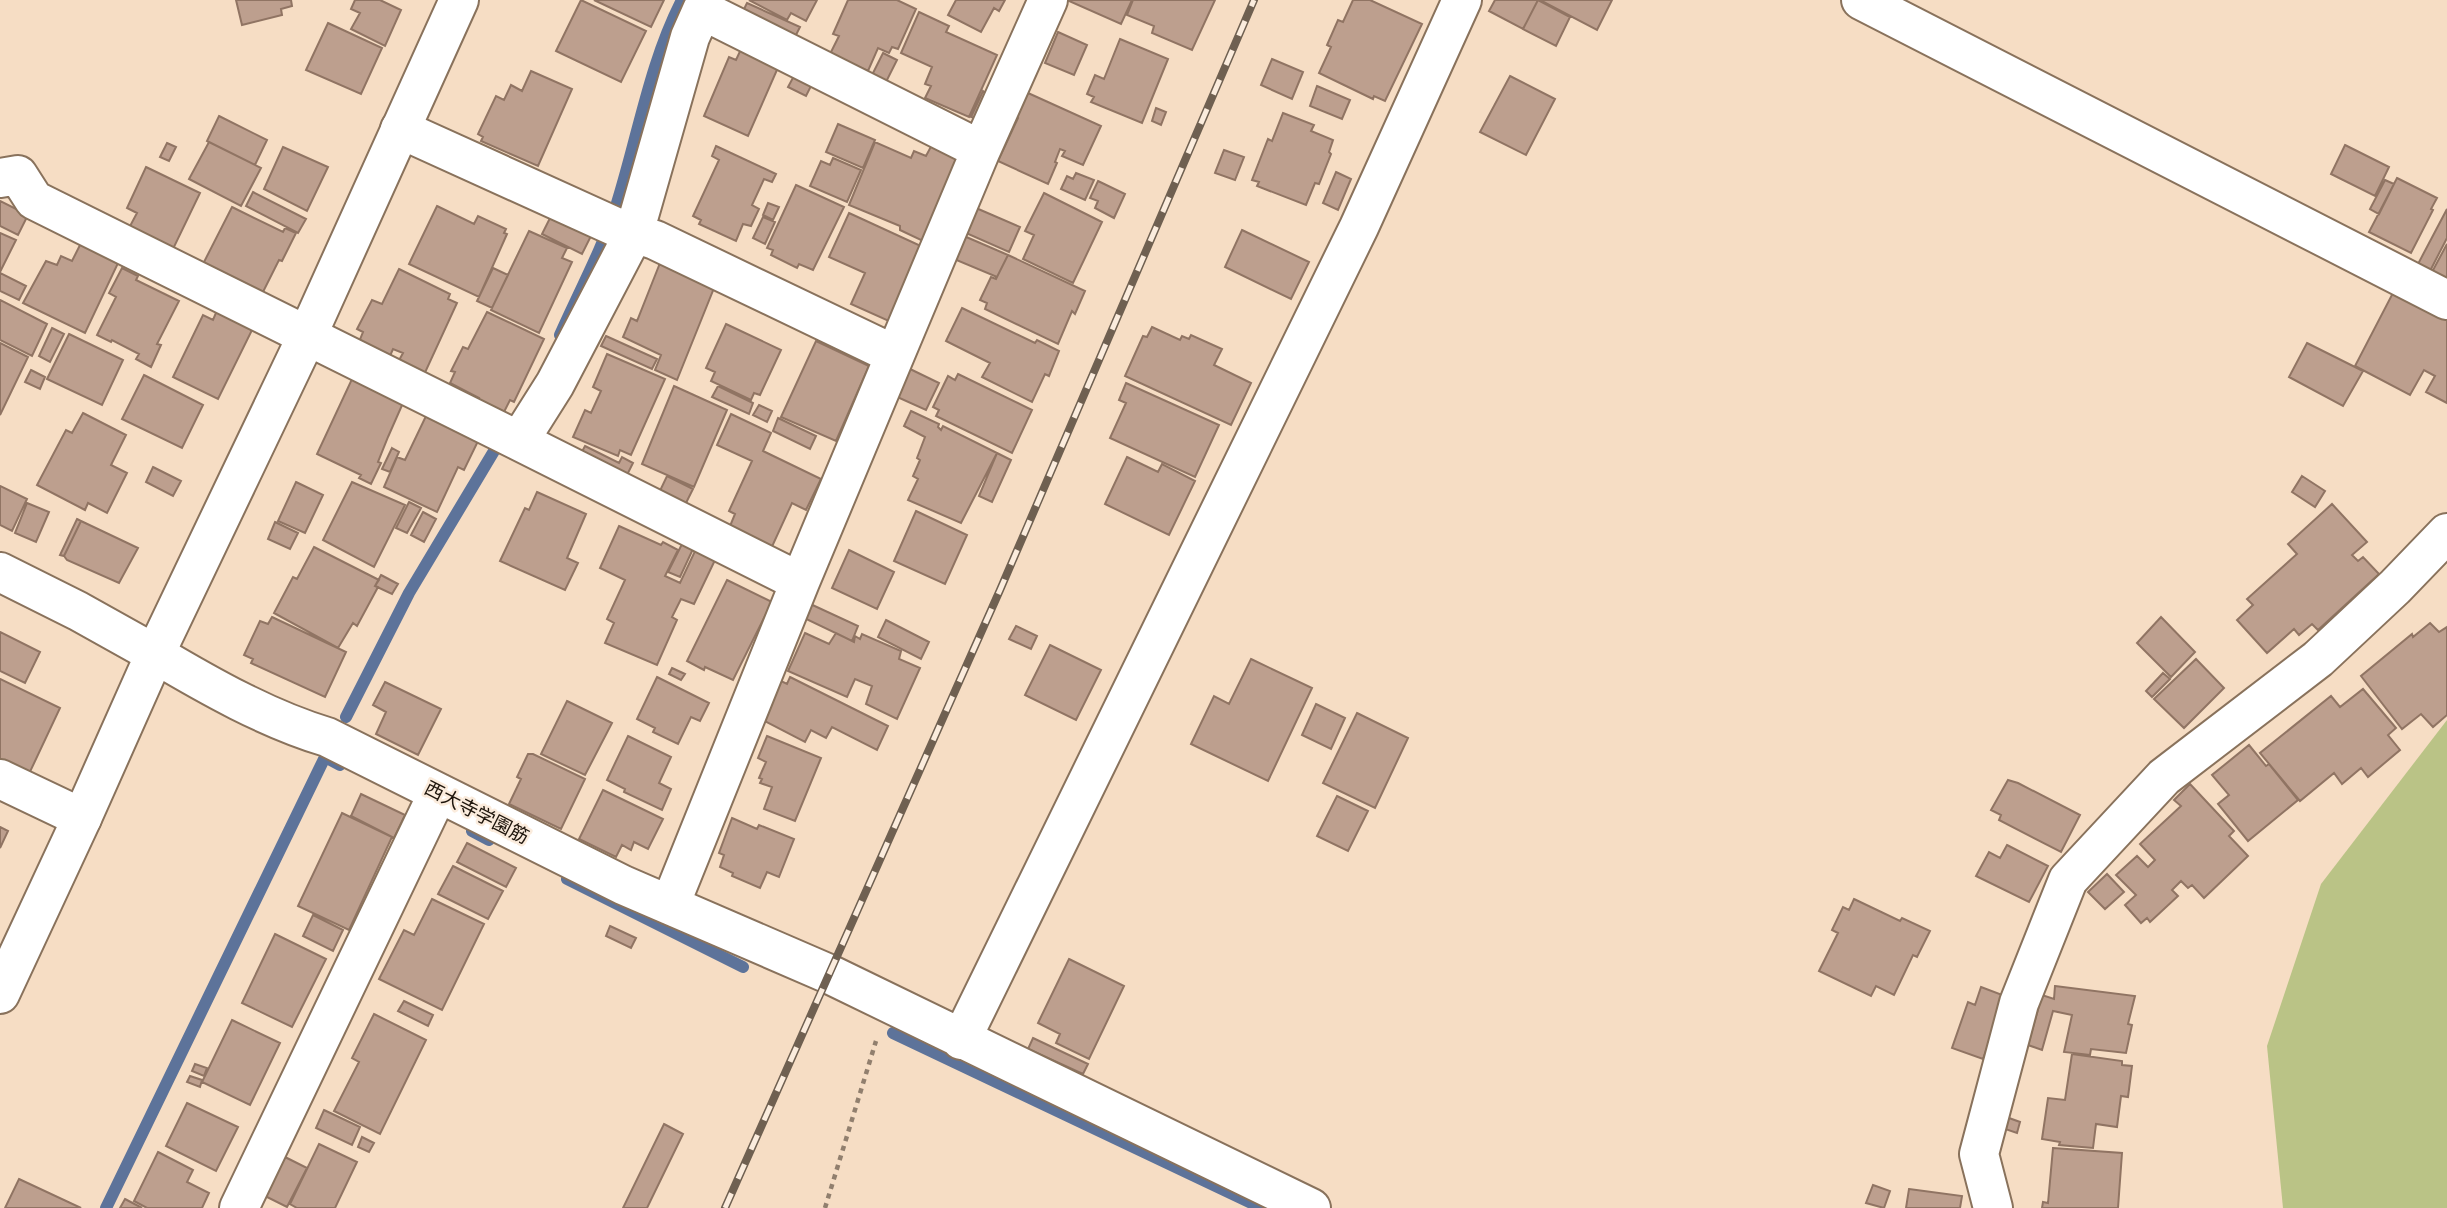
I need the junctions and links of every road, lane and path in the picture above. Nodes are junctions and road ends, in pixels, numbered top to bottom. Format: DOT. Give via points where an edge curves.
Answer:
graph roads {
  1 [pos="459,0"];
  2 [pos="1048,0"];
  3 [pos="1462,0"];
  4 [pos="1861,0"];
  5 [pos="704,5"];
  6 [pos="400,129"];
  7 [pos="981,150"];
  8 [pos="0,178"];
  9 [pos="617,227"];
  10 [pos="2447,300"];
  11 [pos="307,336"];
  12 [pos="895,355"];
  13 [pos="508,435"];
  14 [pos="2447,533"];
  15 [pos="0,572"];
  16 [pos="800,582"];
  17 [pos="155,654"];
  18 [pos="0,779"];
  19 [pos="439,793"];
  20 [pos="82,818"];
  21 [pos="670,905"];
  22 [pos="0,993"];
  23 [pos="887,1003"];
  24 [pos="961,1040"];
  25 [pos="239,1208"];
  26 [pos="825,1208"];
  27 [pos="1311,1208"];
  28 [pos="1993,1208"];
  1 -- 6 [label="street"];
  2 -- 7 [label="street"];
  3 -- 24 [label="street" via="1359,227"];
  4 -- 10 [label="street"];
  5 -- 7 [label="street"];
  5 -- 9 [label="street"];
  6 -- 9 [label="street"];
  6 -- 11 [label="street"];
  7 -- 12 [label="street"];
  8 -- 11 [label="street" via="18,175 34,200"];
  9 -- 12 [label="street" via="655,240"];
  9 -- 13 [label="street" via="555,384"];
  11 -- 13 [label="street"];
  11 -- 17 [label="street"];
  12 -- 16 [label="street"];
  13 -- 16 [label="street"];
  14 -- 28 [label="street" via="2318,659 2164,777 2068,880 2019,1003 1979,1154"];
  15 -- 17 [label="street, 西大寺学園筋"];
  16 -- 21 [label="street"];
  17 -- 19 [label="street, 西大寺学園筋" via="275,717 327,737"];
  17 -- 20 [label="street"];
  18 -- 20 [label="street"];
  19 -- 21 [label="street, 西大寺学園筋"];
  19 -- 25 [label="street"];
  20 -- 22 [label="street"];
  21 -- 23 [label="street, 西大寺学園筋"];
  23 -- 24 [label="street, 西大寺学園筋"];
  23 -- 26 [label="path"];
  24 -- 27 [label="street, 西大寺学園筋"];
}
